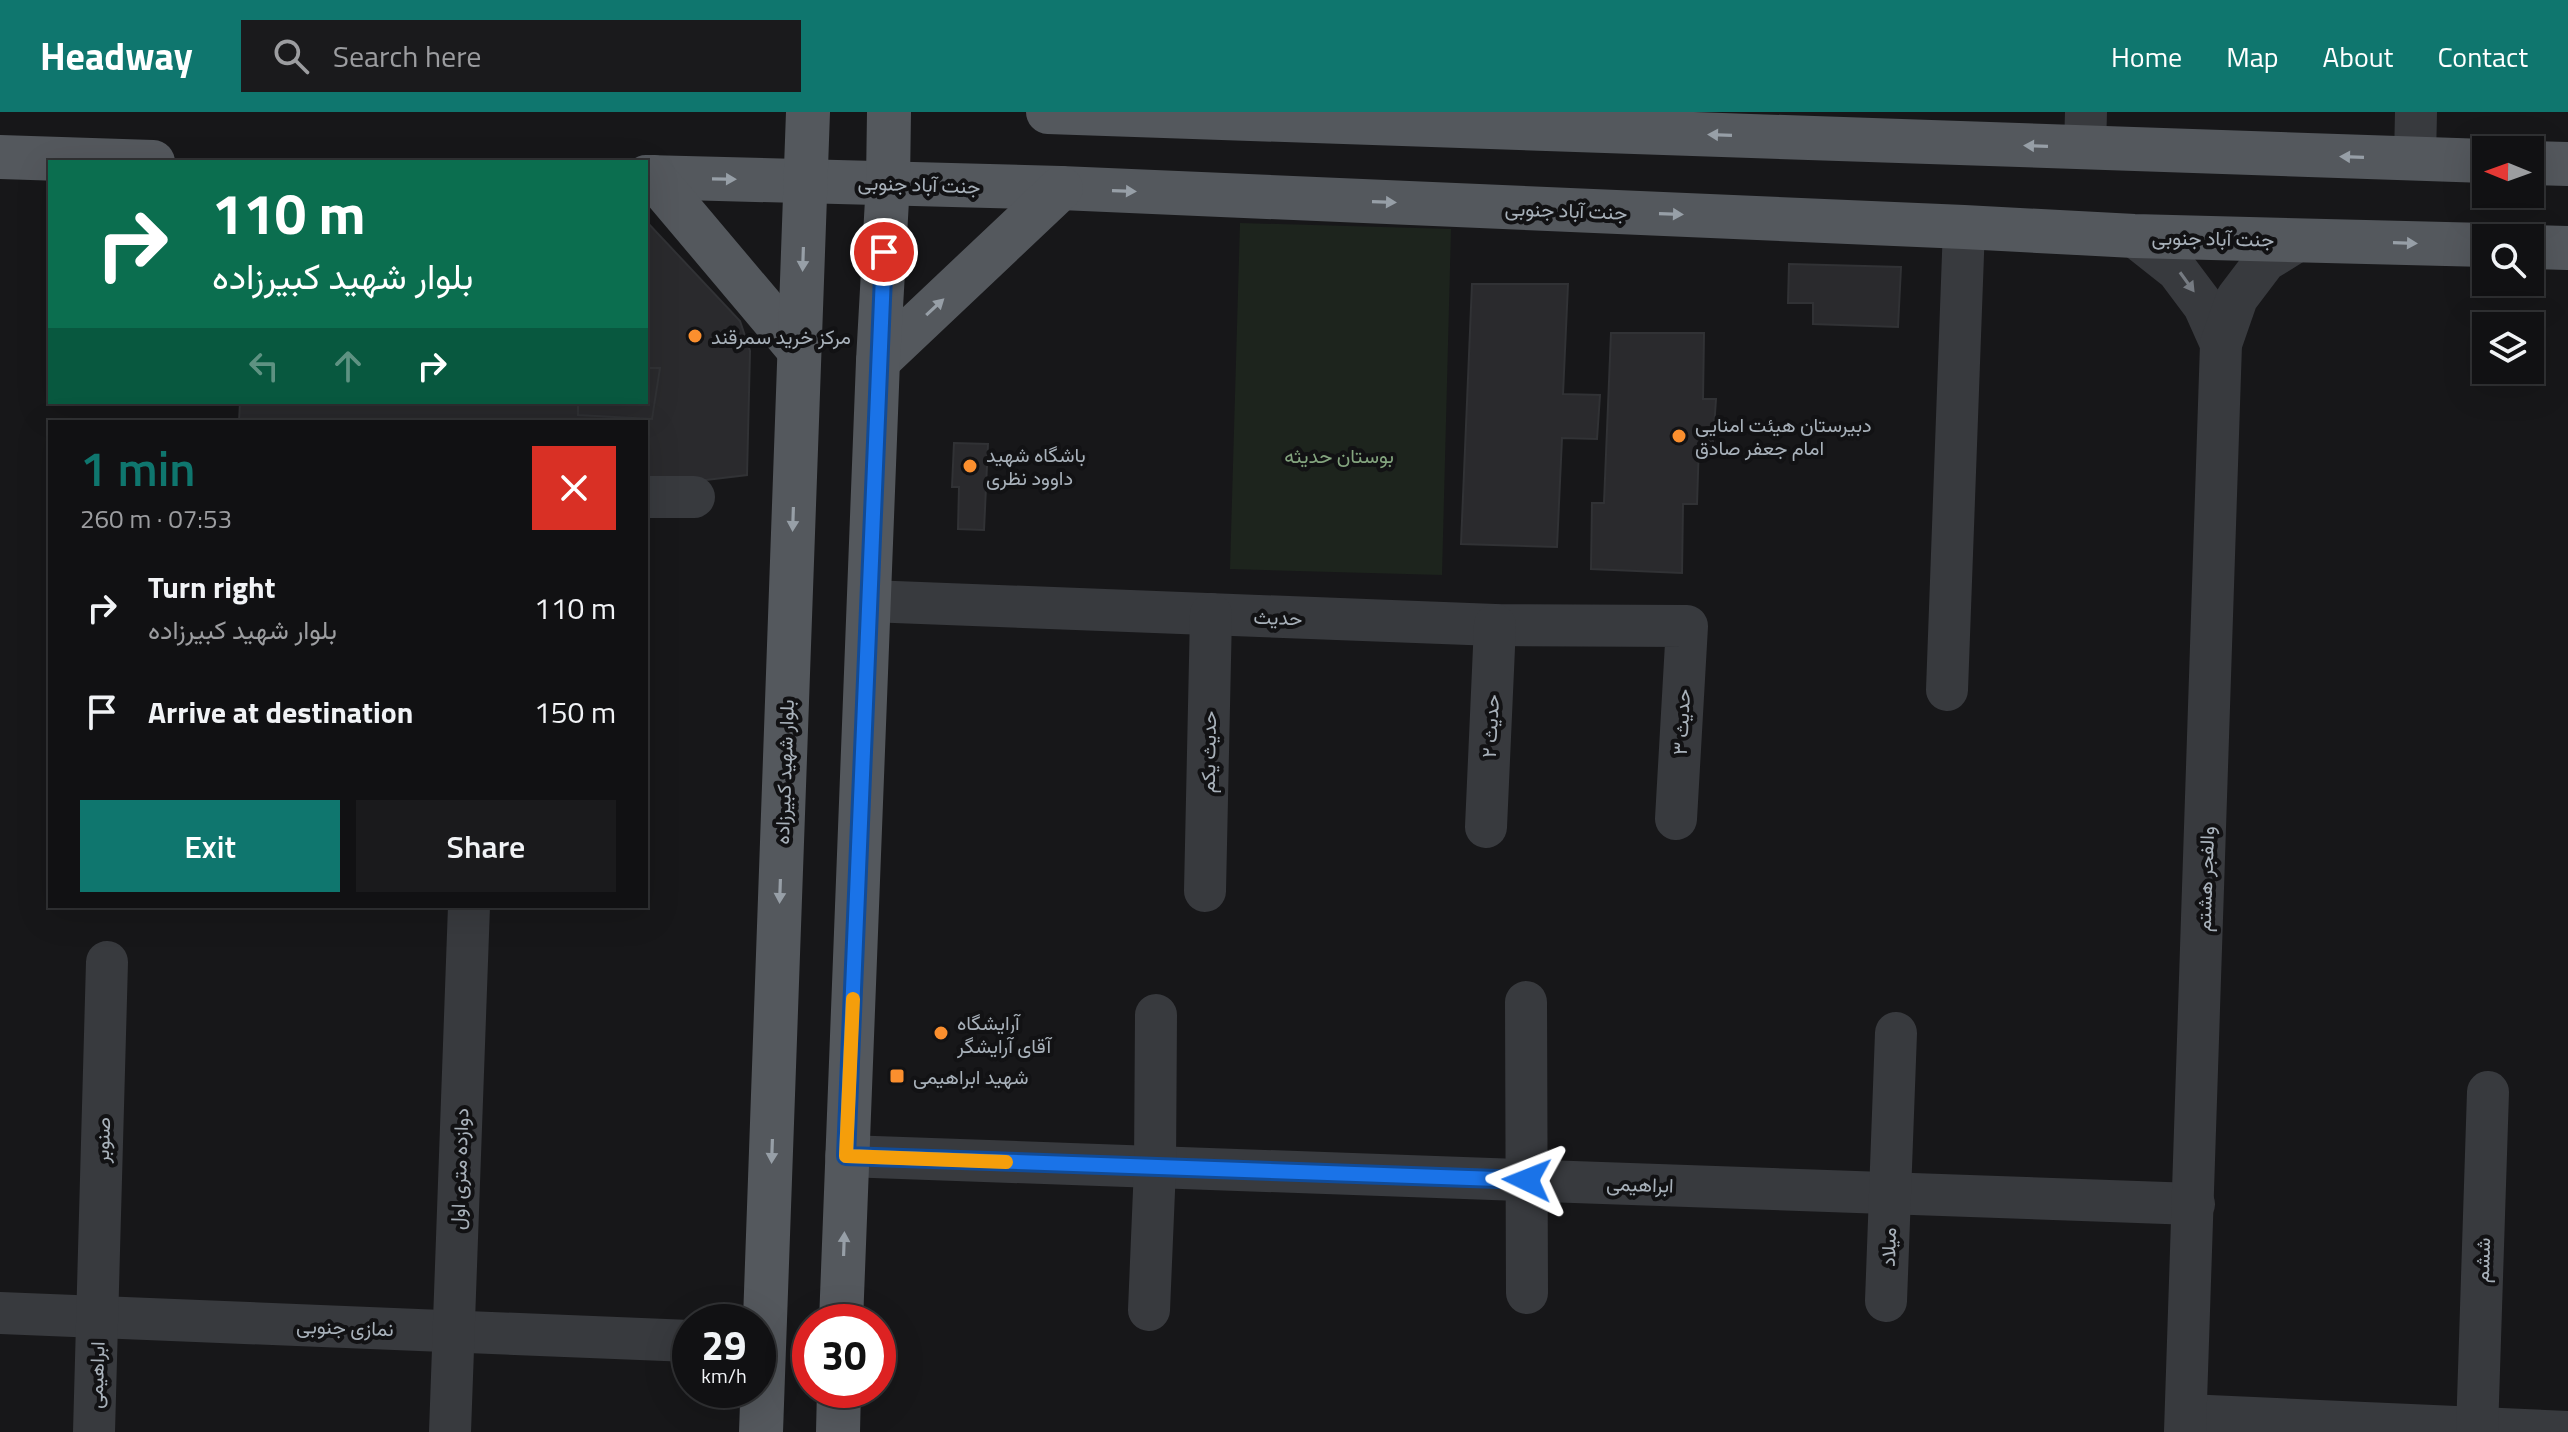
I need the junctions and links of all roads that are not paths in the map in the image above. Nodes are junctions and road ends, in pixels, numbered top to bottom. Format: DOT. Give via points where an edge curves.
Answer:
graph roads {
  1 [pos="808,112"];
  2 [pos="889,112"];
  3 [pos="1048,112"];
  4 [pos="2416,112"];
  5 [pos="1766,124"];
  6 [pos="2085,130"];
  7 [pos="0,157"];
  8 [pos="2415,159"];
  9 [pos="92,160"];
  10 [pos="2472,161"];
  11 [pos="2544,163"];
  12 [pos="2568,164"];
  13 [pos="650,177"];
  14 [pos="805,181"];
  15 [pos="888,182"];
  16 [pos="1061,188"];
  17 [pos="1964,227"];
  18 [pos="2134,236"];
  19 [pos="2299,240"];
  20 [pos="2472,245"];
  21 [pos="2544,247"];
  22 [pos="2568,248"];
  23 [pos="2221,344"];
  24 [pos="799,350"];
  25 [pos="878,361"];
  26 [pos="648,497"];
  27 [pos="694,497"];
  28 [pos="869,601"];
  29 [pos="1211,614"];
  30 [pos="1495,625"];
  31 [pos="1687,626"];
  32 [pos="1947,690"];
  33 [pos="1676,819"];
  34 [pos="1486,827"];
  35 [pos="1205,891"];
  36 [pos="469,908"];
  37 [pos="107,962"];
  38 [pos="1526,1002"];
  39 [pos="1156,1015"];
  40 [pos="1896,1033"];
  41 [pos="2488,1092"];
  42 [pos="846,1156"];
  43 [pos="1155,1167"];
  44 [pos="1527,1180"];
  45 [pos="1889,1194"];
  46 [pos="2194,1204"];
  47 [pos="1527,1293"];
  48 [pos="1886,1301"];
  49 [pos="763,1304"];
  50 [pos="842,1304"];
  51 [pos="1149,1310"];
  52 [pos="0,1313"];
  53 [pos="98,1317"];
  54 [pos="454,1332"];
  55 [pos="672,1340"];
  56 [pos="761,1408"];
  57 [pos="839,1408"];
  58 [pos="2186,1424"];
  59 [pos="2477,1430"];
  60 [pos="94,1432"];
  61 [pos="450,1432"];
  62 [pos="761,1432"];
  63 [pos="838,1432"];
  64 [pos="2568,1432"];
  1 -- 14 [label="main road, بلوار شهید کبیرزاده"];
  2 -- 15 [label="main road"];
  5 -- 3 [label="main road, one-way"];
  4 -- 8 [label="street"];
  6 -- 5 [label="main road, one-way"];
  8 -- 6 [label="main road, one-way"];
  7 -- 9 [label="main road"];
  8 -- 10 [label="main road"];
  11 -- 12 [label="main road"];
  13 -- 14 [label="main road, جنت آباد جنوبی, one-way"];
  13 -- 24 [label="main road"];
  14 -- 15 [label="main road, جنت آباد جنوبی"];
  14 -- 24 [label="main road, بلوار شهید کبیرزاده, one-way"];
  15 -- 16 [label="main road, جنت آباد جنوبی"];
  15 -- 25 [label="main road"];
  16 -- 17 [label="main road, جنت آباد جنوبی, one-way"];
  25 -- 16 [label="main road, one-way"];
  17 -- 18 [label="main road, جنت آباد جنوبی"];
  17 -- 32 [label="street"];
  18 -- 19 [label="main road, جنت آباد جنوبی"];
  18 -- 23 [label="street, one-way" via="2177,270 2204,306"];
  19 -- 20 [label="main road, جنت آباد جنوبی, one-way"];
  19 -- 23 [label="street" via="2255,273 2237,298"];
  21 -- 22 [label="main road"];
  23 -- 46 [label="street, والفجر هشتم"];
  24 -- 49 [label="main road, بلوار شهید کبیرزاده, one-way"];
  25 -- 28 [label="main road"];
  26 -- 27 [label="street"];
  28 -- 29 [label="street, حدیث"];
  28 -- 42 [label="main road"];
  29 -- 30 [label="street, حدیث"];
  29 -- 35 [label="street, حدیث یکم"];
  30 -- 31 [label="street, حدیث"];
  30 -- 34 [label="street, حدیث ۲"];
  31 -- 33 [label="street, حدیث ۳"];
  36 -- 54 [label="street, دوازده متری اول"];
  37 -- 53 [label="street, صنوبر"];
  38 -- 44 [label="street"];
  39 -- 43 [label="street"];
  40 -- 45 [label="street, میلاد"];
  41 -- 59 [label="street, ششم"];
  42 -- 43 [label="street, ابراهیمی"];
  50 -- 42 [label="main road, one-way"];
  43 -- 44 [label="street, ابراهیمی"];
  43 -- 51 [label="street"];
  44 -- 45 [label="street, ابراهیمی"];
  44 -- 47 [label="street"];
  45 -- 46 [label="street, ابراهیمی"];
  45 -- 48 [label="street, میلاد"];
  46 -- 58 [label="street, والفجر هشتم"];
  52 -- 53 [label="street, نمازی جنوبی"];
  53 -- 54 [label="street, نمازی جنوبی"];
  53 -- 60 [label="street, ابراهیمی"];
  54 -- 55 [label="street, نمازی جنوبی"];
  54 -- 61 [label="street, دوازده متری اول"];
  56 -- 62 [label="main road, بلوار شهید کبیرزاده"];
  57 -- 63 [label="main road"];
  58 -- 59 [label="street"];
  59 -- 64 [label="street"];
}
